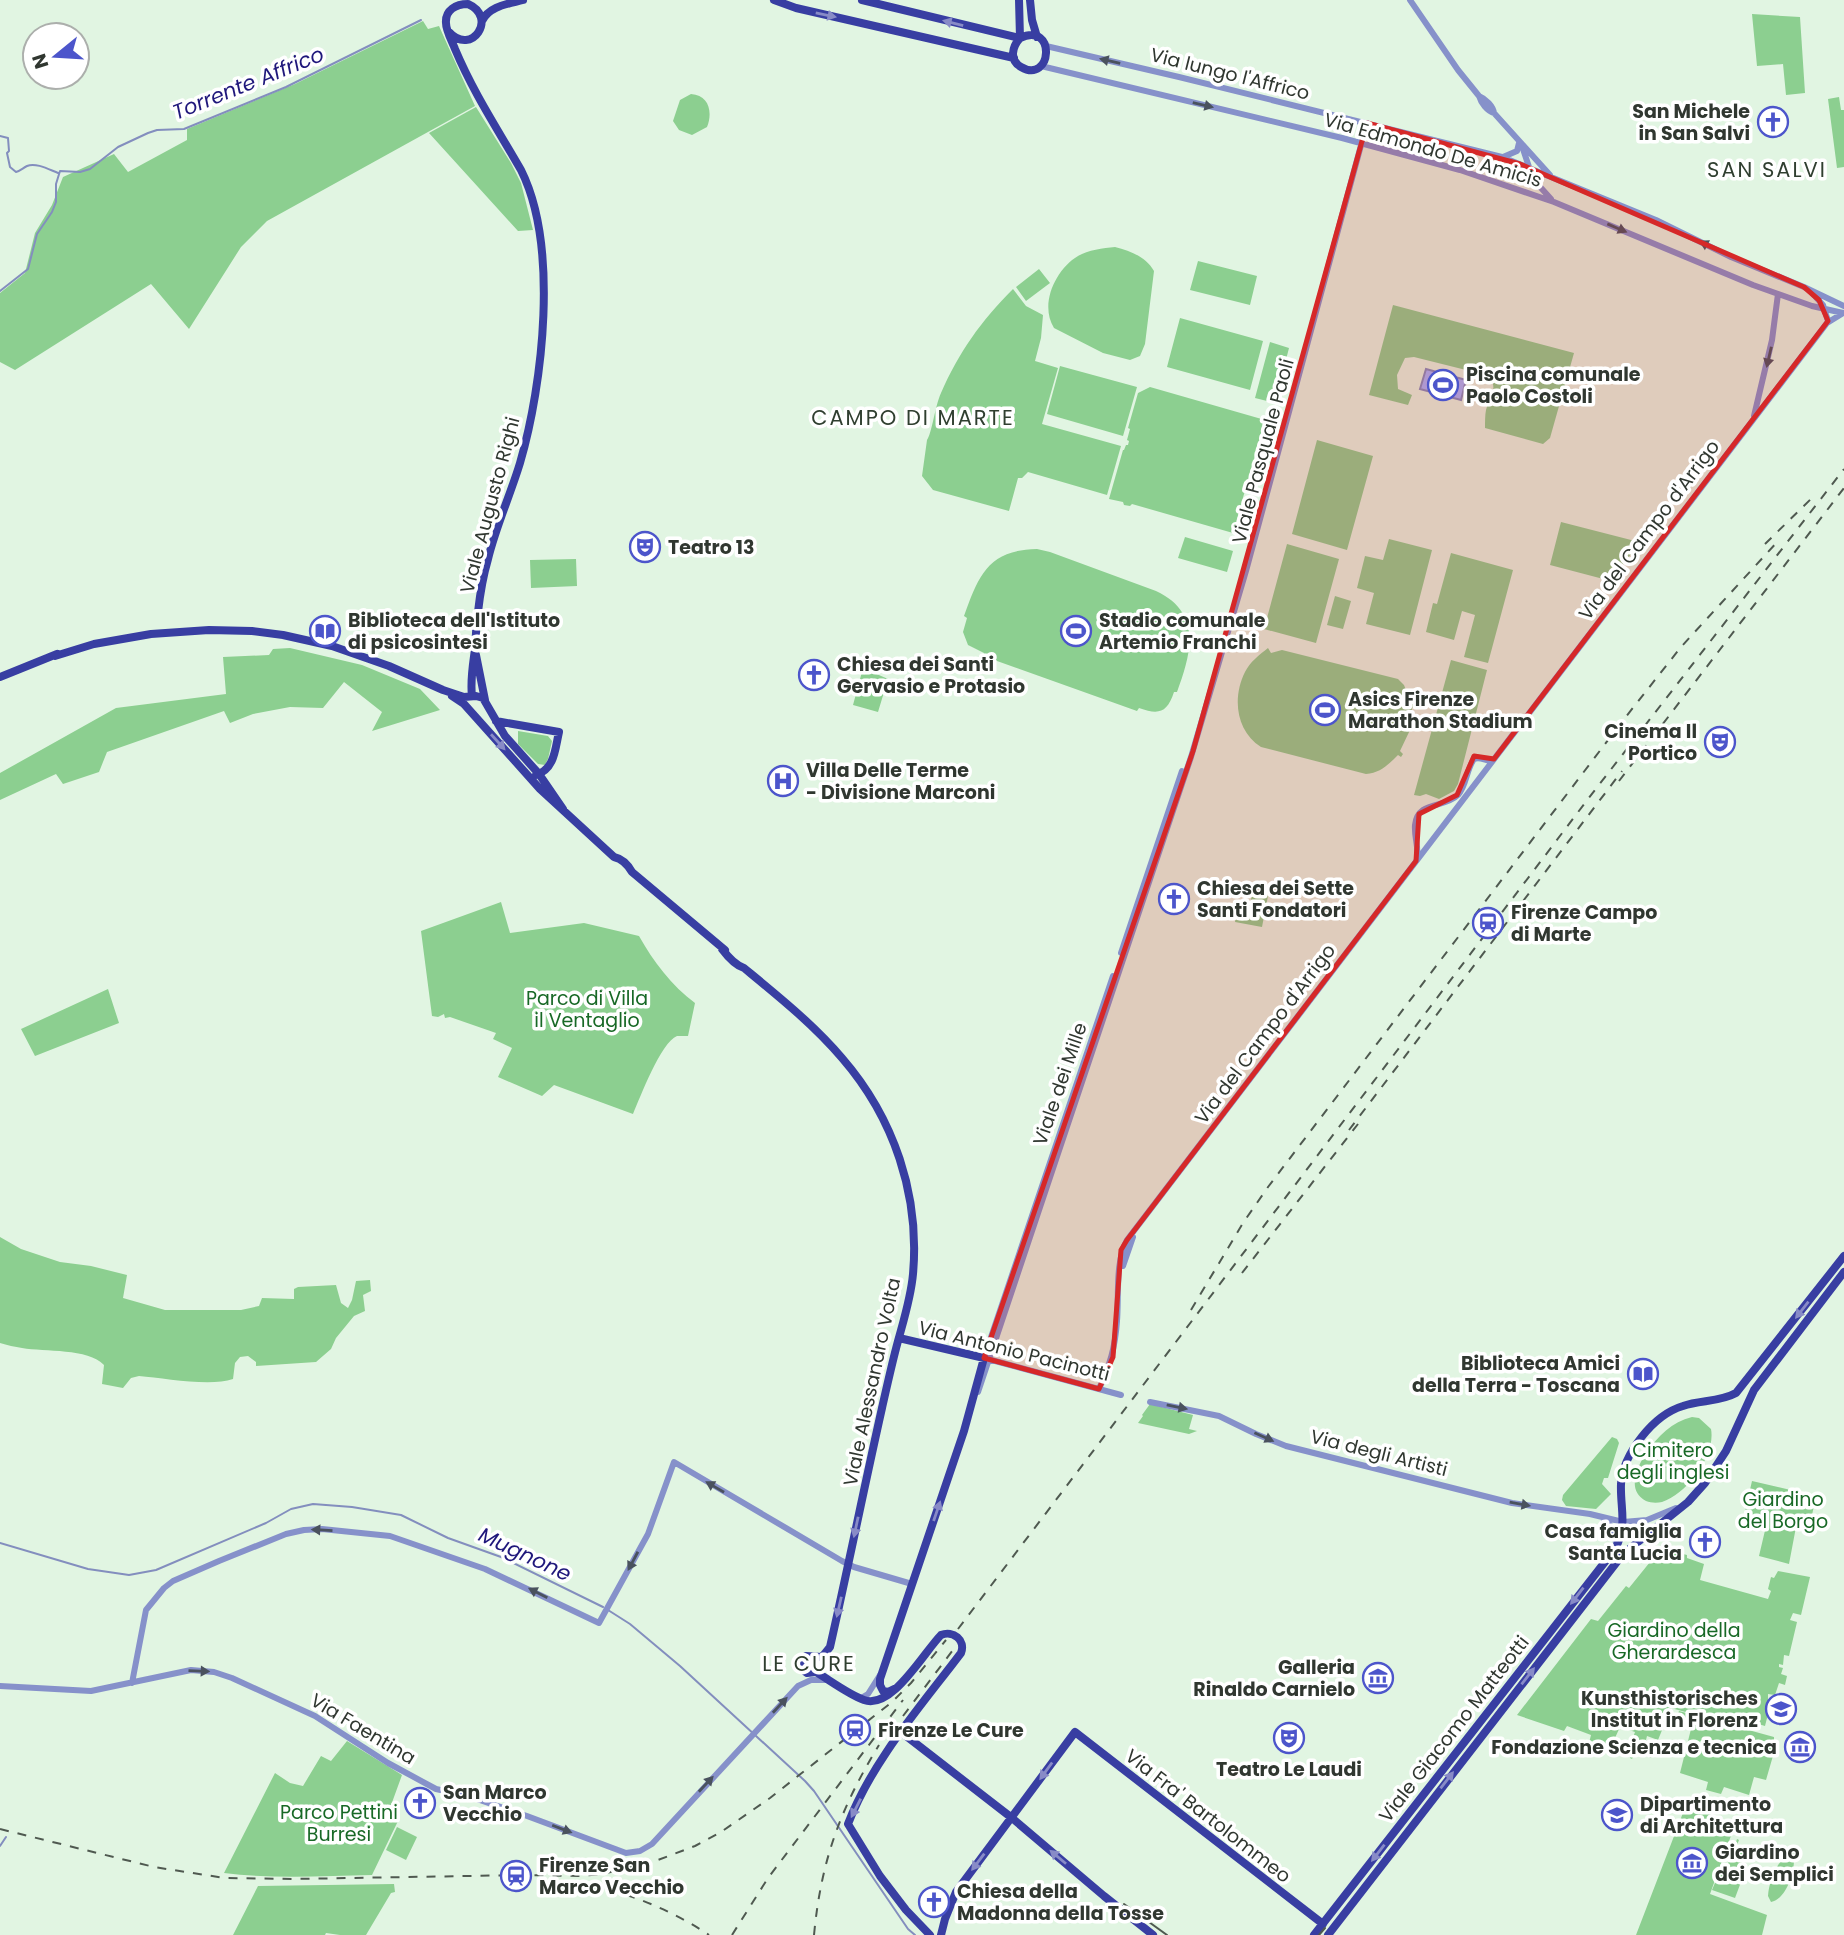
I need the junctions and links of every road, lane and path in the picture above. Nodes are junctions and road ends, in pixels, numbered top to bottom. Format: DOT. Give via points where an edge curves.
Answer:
graph roads {
  1 [pos="523,0"];
  2 [pos="774,0"];
  3 [pos="862,0"];
  4 [pos="1019,0"];
  5 [pos="1030,0"];
  6 [pos="1410,0"];
  7 [pos="480,1"];
  8 [pos="468,4"];
  9 [pos="482,21"];
  10 [pos="449,32"];
  11 [pos="1037,37"];
  12 [pos="1020,38"];
  13 [pos="464,40"];
  14 [pos="1046,46"];
  15 [pos="458,54"];
  16 [pos="1014,58"];
  17 [pos="1041,66"];
  18 [pos="1367,123"];
  19 [pos="1519,141"];
  20 [pos="1362,143"];
  21 [pos="1503,157"];
  22 [pos="1529,167"];
  23 [pos="1551,176"];
  24 [pos="1554,202"];
  25 [pos="1804,287"];
  26 [pos="1779,294"];
  27 [pos="1825,309"];
  28 [pos="1844,311"];
  29 [pos="1828,321"];
  30 [pos="1753,418"];
  31 [pos="475,648"];
  32 [pos="0,677"];
  33 [pos="443,690"];
  34 [pos="472,696"];
  35 [pos="485,700"];
  36 [pos="470,711"];
  37 [pos="496,722"];
  38 [pos="1194,747"];
  39 [pos="1483,759"];
  40 [pos="1494,759"];
  41 [pos="1486,770"];
  42 [pos="526,774"];
  43 [pos="539,775"];
  44 [pos="550,795"];
  45 [pos="1416,861"];
  46 [pos="1844,1256"];
  47 [pos="1844,1272"];
  48 [pos="898,1338"];
  49 [pos="987,1359"];
  50 [pos="1100,1389"];
  51 [pos="1121,1395"];
  52 [pos="1150,1402"];
  53 [pos="1688,1502"];
  54 [pos="1597,1515"];
  55 [pos="1623,1522"];
  56 [pos="1614,1550"];
  57 [pos="848,1564"];
  58 [pos="912,1584"];
  59 [pos="817,1657"];
  60 [pos="885,1665"];
  61 [pos="816,1672"];
  62 [pos="132,1682"];
  63 [pos="832,1682"];
  64 [pos="0,1686"];
  65 [pos="896,1688"];
  66 [pos="859,1697"];
  67 [pos="901,1732"];
  68 [pos="1012,1818"];
  69 [pos="1323,1924"];
  70 [pos="928,1933"];
  71 [pos="941,1935"];
  72 [pos="1153,1935"];
  73 [pos="1314,1935"];
  74 [pos="1328,1935"];
  1 -- 9 [label="main road" via="490,10"];
  2 -- 16 [label="main road, one-way"];
  12 -- 3 [label="main road, one-way"];
  4 -- 12 [label="main road"];
  5 -- 11 [label="main road"];
  6 -- 19 [label="street" via="1458,70"];
  7 -- 8 [label="main road"];
  8 -- 9 [label="main road"];
  8 -- 10 [label="main road" via="449,12"];
  9 -- 13 [label="main road" via="478,34"];
  10 -- 13 [label="main road"];
  10 -- 15 [label="main road, Viale Augusto Righi"];
  11 -- 12 [label="main road"];
  11 -- 14 [label="main road"];
  12 -- 16 [label="main road"];
  13 -- 15 [label="main road"];
  14 -- 17 [label="main road"];
  18 -- 14 [label="street, Via lungo l'Affrico, one-way"];
  15 -- 31 [label="main road, Viale Augusto Righi" via="528,184 543,279 533,405 521,459 488,558"];
  16 -- 17 [label="main road" via="1024,69"];
  17 -- 20 [label="street, Via Edmondo De Amicis, one-way"];
  18 -- 20 [label="street, Viale Pasquale Paoli"];
  18 -- 21 [label="street, Via lungo l'Affrico"];
  19 -- 21 [label="street" via="1517,151"];
  19 -- 22 [label="street"];
  19 -- 23 [label="street"];
  20 -- 24 [label="street, Via Edmondo De Amicis"];
  20 -- 38 [label="street, Viale Pasquale Paoli"];
  21 -- 22 [label="street, Via lungo l'Affrico"];
  22 -- 23 [label="street, Via lungo l'Affrico"];
  22 -- 24 [label="street" via="1536,185"];
  25 -- 23 [label="street, Via lungo l'Affrico, one-way"];
  24 -- 26 [label="street, Via Edmondo De Amicis, one-way"];
  25 -- 27 [label="street, Via lungo l'Affrico"];
  25 -- 28 [label="street, Via lungo l'Affrico"];
  26 -- 27 [label="street, Via Edmondo De Amicis"];
  26 -- 30 [label="street, one-way"];
  27 -- 28 [label="street, Via Edmondo De Amicis"];
  27 -- 29 [label="street"];
  28 -- 29 [label="street, Via del Campo d'Arrigo"];
  29 -- 30 [label="street, Via del Campo d'Arrigo"];
  30 -- 40 [label="street, Via del Campo d'Arrigo"];
  31 -- 34 [label="main road, Viale Augusto Righi"];
  31 -- 35 [label="main road, Viale Augusto Righi"];
  32 -- 33 [label="main road" via="76,649 175,629 283,635 332,646"];
  33 -- 34 [label="main road"];
  33 -- 36 [label="main road"];
  34 -- 35 [label="main road"];
  34 -- 36 [label="main road, Viale Augusto Righi" via="467,704"];
  35 -- 37 [label="main road, Viale Augusto Righi"];
  36 -- 42 [label="main road, one-way"];
  37 -- 43 [label="main road, Viale Augusto Righi"];
  37 -- 43 [label="main road" via="559,732 551,764"];
  38 -- 49 [label="street, Viale dei Mille"];
  39 -- 40 [label="street"];
  39 -- 41 [label="street"];
  39 -- 45 [label="street, Via del Campo d'Arrigo" via="1471,763 1457,795 1419,814"];
  40 -- 41 [label="street, Via del Campo d'Arrigo"];
  41 -- 45 [label="street, Via del Campo d'Arrigo"];
  42 -- 43 [label="main road"];
  42 -- 44 [label="main road"];
  43 -- 44 [label="main road, Viale Augusto Righi"];
  44 -- 48 [label="main road, Viale Alessandro Volta" via="620,866 742,963 814,1028 867,1090 892,1137 908,1190 914,1243 910,1293"];
  45 -- 50 [label="street, Via del Campo d'Arrigo" via="1138,1226 1124,1251 1113,1357"];
  46 -- 55 [label="main road, Viale Giacomo Matteotti, one-way" via="1736,1393 1676,1408 1643,1436 1628,1458 1622,1480"];
  47 -- 53 [label="main road, Viale Giacomo Matteotti" via="1757,1385 1720,1462"];
  48 -- 49 [label="main road, Via Antonio Pacinotti"];
  48 -- 57 [label="main road, Viale Alessandro Volta, one-way"];
  49 -- 50 [label="street, Via Antonio Pacinotti"];
  58 -- 49 [label="main road, Viale dei Mille, one-way"];
  50 -- 51 [label="street, Via Antonio Pacinotti"];
  52 -- 54 [label="street, Via degli Artisti, one-way" via="1228,1419 1286,1446 1512,1503"];
  53 -- 55 [label="street" via="1653,1518"];
  74 -- 53 [label="main road, Viale Giacomo Matteotti, one-way" via="1612,1568 1629,1548"];
  54 -- 55 [label="street, Via degli Artisti"];
  54 -- 56 [label="street" via="1614,1528"];
  55 -- 56 [label="main road, Viale Giacomo Matteotti"];
  56 -- 69 [label="main road, Viale Giacomo Matteotti, one-way"];
  57 -- 58 [label="street"];
  57 -- 59 [label="main road, Viale Alessandro Volta, one-way" via="829,1649"];
  57 -- 62 [label="street, one-way" via="674,1462 648,1534 600,1621 485,1569 390,1536 304,1530 164,1588 146,1610"];
  58 -- 60 [label="main road, Viale dei Mille"];
  59 -- 61 [label="main road" via="820,1665"];
  59 -- 61 [label="main road" via="808,1656 801,1663 807,1673"];
  60 -- 65 [label="main road" via="881,1688 886,1692"];
  60 -- 66 [label="street" via="869,1693"];
  61 -- 63 [label="main road"];
  62 -- 63 [label="street, Via Faentina, one-way" via="196,1670 227,1676 315,1716 436,1789 533,1818 622,1853 650,1845 798,1686 816,1679"];
  62 -- 64 [label="street, Via Faentina" via="84,1692"];
  63 -- 66 [label="main road"];
  65 -- 66 [label="main road" via="879,1701"];
  65 -- 67 [label="main road" via="941,1635 955,1635 962,1644 962,1651"];
  67 -- 68 [label="main road"];
  67 -- 70 [label="main road, one-way" via="848,1824 880,1876"];
  69 -- 68 [label="main road, Via Fra' Bartolommeo, one-way" via="1075,1732"];
  68 -- 71 [label="main road, one-way" via="956,1892"];
  72 -- 68 [label="main road, one-way"];
  69 -- 73 [label="main road, Viale Giacomo Matteotti"];
}
